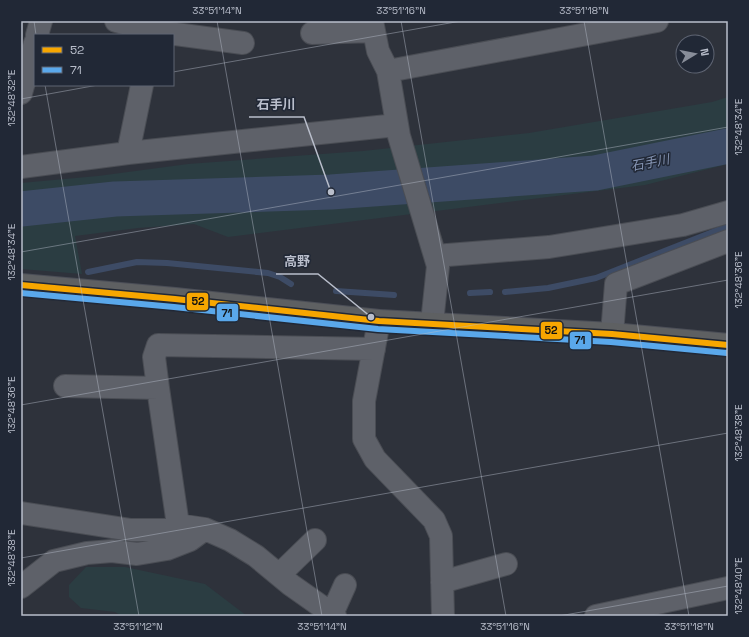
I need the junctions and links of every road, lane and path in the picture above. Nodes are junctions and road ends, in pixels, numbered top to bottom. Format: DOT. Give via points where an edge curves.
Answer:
graph roads {
  1 [pos="41,21"];
  2 [pos="116,21"];
  3 [pos="657,21"];
  4 [pos="373,26"];
  5 [pos="152,33"];
  6 [pos="312,33"];
  7 [pos="37,34"];
  8 [pos="174,35"];
  9 [pos="243,43"];
  10 [pos="34,47"];
  11 [pos="388,71"];
  12 [pos="142,86"];
  13 [pos="21,93"];
  14 [pos="398,130"];
  15 [pos="128,153"];
  16 [pos="21,167"];
  17 [pos="728,212"];
  18 [pos="728,240"];
  19 [pos="435,256"];
  20 [pos="21,285"];
  21 [pos="379,321"];
  22 [pos="432,323"];
  23 [pos="612,334"];
  24 [pos="728,345"];
  25 [pos="374,349"];
  26 [pos="65,386"];
  27 [pos="158,388"];
  28 [pos="21,513"];
  29 [pos="178,524"];
  30 [pos="205,529"];
  31 [pos="315,540"];
  32 [pos="506,564"];
  33 [pos="279,575"];
  34 [pos="442,582"];
  35 [pos="346,585"];
  36 [pos="21,587"];
  37 [pos="728,588"];
  38 [pos="333,615"];
  39 [pos="443,616"];
  40 [pos="596,616"];
  1 -- 7 [label="street"];
  2 -- 5 [label="street"];
  3 -- 11 [label="street"];
  4 -- 6 [label="street"];
  4 -- 11 [label="street" via="378,51"];
  8 -- 9 [label="street"];
  10 -- 13 [label="street"];
  11 -- 14 [label="street"];
  12 -- 15 [label="street"];
  14 -- 15 [label="street"];
  14 -- 19 [label="street"];
  15 -- 16 [label="street"];
  17 -- 19 [label="street" via="683,225 549,248"];
  18 -- 23 [label="street" via="616,284"];
  19 -- 22 [label="street" via="438,266"];
  20 -- 21 [label="highway"];
  21 -- 22 [label="highway"];
  21 -- 25 [label="street"];
  22 -- 23 [label="highway"];
  23 -- 24 [label="highway"];
  25 -- 27 [label="street" via="158,345 154,357"];
  25 -- 34 [label="street" via="364,401 364,439 375,460 434,520 441,536"];
  26 -- 27 [label="street"];
  27 -- 29 [label="street"];
  28 -- 29 [label="street" via="131,530 168,530"];
  29 -- 30 [label="street"];
  30 -- 33 [label="street" via="256,556"];
  30 -- 36 [label="street" via="190,540 167,549 137,554 87,553 54,561"];
  31 -- 33 [label="street"];
  32 -- 34 [label="street"];
  33 -- 38 [label="street"];
  34 -- 39 [label="street"];
  35 -- 38 [label="street"];
  37 -- 40 [label="street"];
}
